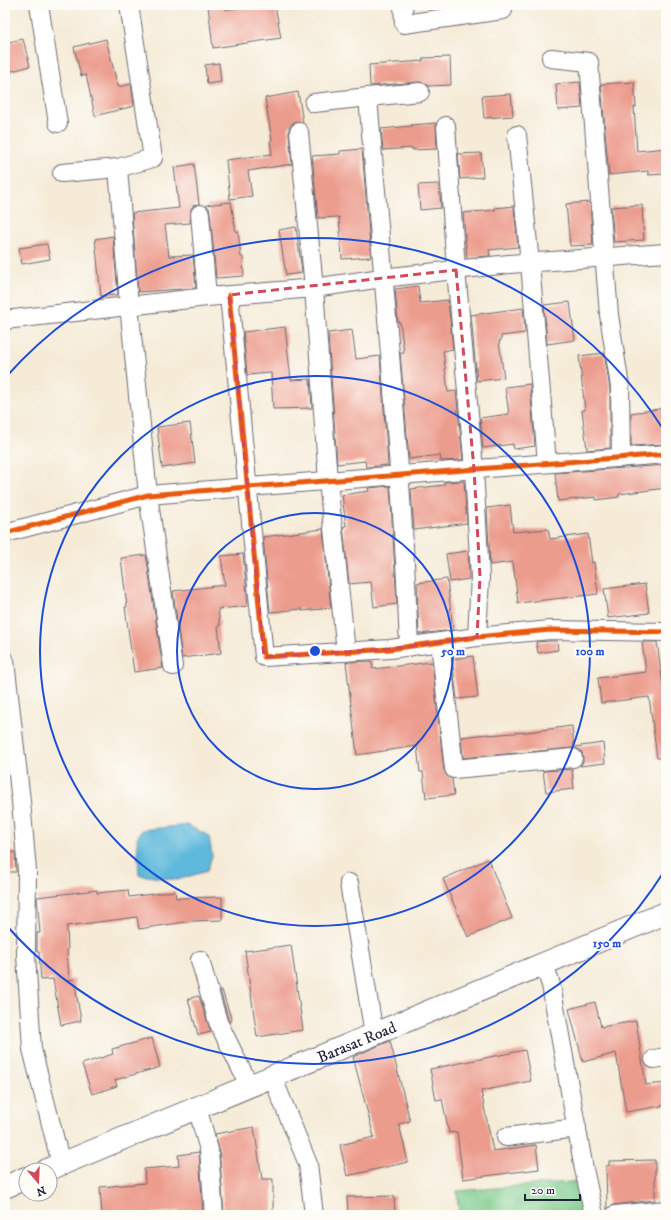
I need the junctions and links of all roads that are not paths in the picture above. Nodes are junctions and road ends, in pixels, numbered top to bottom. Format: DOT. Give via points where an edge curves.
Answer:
graph roads {
  1 [pos="38,5"];
  2 [pos="129,5"];
  3 [pos="403,5"];
  4 [pos="503,10"];
  5 [pos="550,58"];
  6 [pos="420,92"];
  7 [pos="368,97"];
  8 [pos="314,103"];
  9 [pos="58,123"];
  10 [pos="446,126"];
  11 [pos="299,132"];
  12 [pos="517,135"];
  13 [pos="118,168"];
  14 [pos="62,173"];
  15 [pos="200,214"];
  16 [pos="666,253"];
  17 [pos="604,257"];
  18 [pos="530,263"];
  19 [pos="456,270"];
  20 [pos="382,278"];
  21 [pos="314,288"];
  22 [pos="229,294"];
  23 [pos="207,297"];
  24 [pos="129,305"];
  25 [pos="5,320"];
  26 [pos="666,454"];
  27 [pos="621,458"];
  28 [pos="547,464"];
  29 [pos="474,469"];
  30 [pos="400,475"];
  31 [pos="328,481"];
  32 [pos="248,487"];
  33 [pos="148,495"];
  34 [pos="5,533"];
  35 [pos="666,632"];
  36 [pos="477,637"];
  37 [pos="440,642"];
  38 [pos="409,647"];
  39 [pos="346,652"];
  40 [pos="5,661"];
  41 [pos="173,666"];
  42 [pos="573,758"];
  43 [pos="349,883"];
  44 [pos="666,913"];
  45 [pos="200,960"];
  46 [pos="544,964"];
  47 [pos="374,1034"];
  48 [pos="272,1076"];
  49 [pos="249,1085"];
  50 [pos="198,1107"];
  51 [pos="577,1128"];
  52 [pos="506,1137"];
  53 [pos="53,1162"];
  54 [pos="58,1165"];
  55 [pos="18,1181"];
  56 [pos="5,1187"];
  57 [pos="666,1210"];
  58 [pos="214,1215"];
  59 [pos="314,1215"];
  60 [pos="594,1215"];
  61 [pos="614,1215"];
  1 -- 9 [label="street"];
  2 -- 13 [label="street" via="153,158"];
  3 -- 4 [label="street" via="404,24"];
  5 -- 17 [label="street" via="589,62"];
  6 -- 7 [label="street"];
  7 -- 8 [label="street"];
  7 -- 20 [label="street"];
  10 -- 19 [label="street"];
  11 -- 21 [label="street"];
  12 -- 18 [label="street"];
  13 -- 14 [label="street"];
  13 -- 24 [label="street"];
  15 -- 23 [label="street"];
  16 -- 17 [label="street"];
  17 -- 18 [label="street"];
  17 -- 27 [label="street" via="609,315 620,387"];
  18 -- 19 [label="street"];
  18 -- 28 [label="street"];
  19 -- 20 [label="street"];
  19 -- 29 [label="street"];
  20 -- 21 [label="street"];
  20 -- 30 [label="street"];
  21 -- 22 [label="street"];
  21 -- 31 [label="street"];
  22 -- 23 [label="street"];
  22 -- 32 [label="street"];
  23 -- 24 [label="street"];
  24 -- 25 [label="street"];
  24 -- 33 [label="street"];
  26 -- 27 [label="street"];
  27 -- 28 [label="street"];
  28 -- 29 [label="street"];
  29 -- 30 [label="street"];
  29 -- 36 [label="street" via="480,577"];
  30 -- 31 [label="street"];
  30 -- 38 [label="street"];
  31 -- 32 [label="street"];
  31 -- 39 [label="street"];
  32 -- 33 [label="street"];
  32 -- 39 [label="street" via="264,657"];
  33 -- 34 [label="street"];
  33 -- 41 [label="street"];
  35 -- 36 [label="street" via="550,630"];
  36 -- 37 [label="street"];
  37 -- 38 [label="street"];
  37 -- 42 [label="street" via="454,769"];
  38 -- 39 [label="street"];
  40 -- 53 [label="street" via="27,871 26,955 32,1049"];
  43 -- 47 [label="street"];
  44 -- 46 [label="main road, Barasat Road"];
  45 -- 49 [label="street" via="218,1022"];
  46 -- 47 [label="main road, Barasat Road"];
  46 -- 51 [label="street" via="551,985"];
  47 -- 48 [label="main road, Barasat Road"];
  48 -- 49 [label="main road, Barasat Road"];
  48 -- 59 [label="street" via="308,1164"];
  49 -- 50 [label="main road, Barasat Road"];
  50 -- 54 [label="main road, Barasat Road"];
  50 -- 58 [label="street" via="210,1150"];
  51 -- 52 [label="street"];
  51 -- 60 [label="street"];
  55 -- 56 [label="main road"];
  57 -- 61 [label="street"];
}
